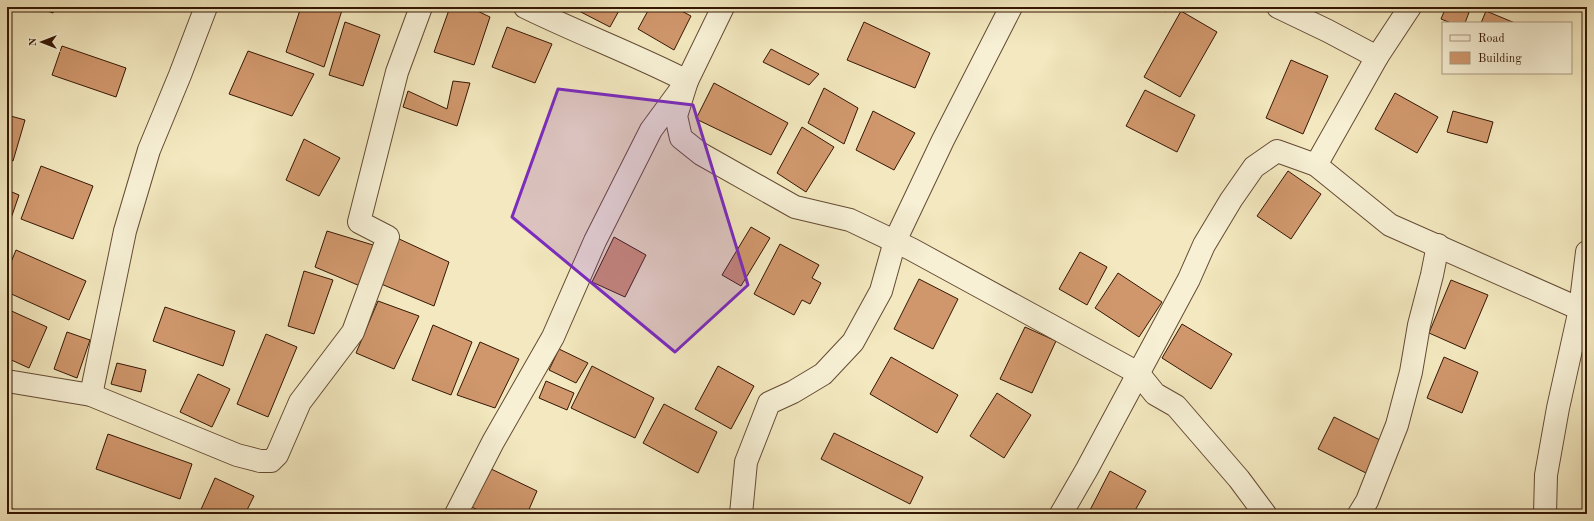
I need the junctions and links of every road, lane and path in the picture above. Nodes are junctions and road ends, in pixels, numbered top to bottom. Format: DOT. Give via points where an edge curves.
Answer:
graph roads {
  1 [pos="206,7"];
  2 [pos="421,7"];
  3 [pos="525,7"];
  4 [pos="723,7"];
  5 [pos="1011,7"];
  6 [pos="1278,7"];
  7 [pos="1410,7"];
  8 [pos="1377,57"];
  9 [pos="687,81"];
  10 [pos="1316,165"];
  11 [pos="895,242"];
  12 [pos="1438,245"];
  13 [pos="1587,252"];
  14 [pos="1580,308"];
  15 [pos="1138,373"];
  16 [pos="7,381"];
  17 [pos="92,395"];
  18 [pos="456,514"];
  19 [pos="741,514"];
  20 [pos="1061,514"];
  21 [pos="1265,514"];
  22 [pos="1358,514"];
  23 [pos="1545,514"];
  1 -- 17 [label="street" via="149,150 124,231"];
  2 -- 17 [label="street" via="397,72 359,222 388,237 354,332 300,402 277,455 271,461 238,455"];
  3 -- 9 [label="street"];
  4 -- 9 [label="street"];
  5 -- 11 [label="street" via="943,140"];
  6 -- 8 [label="street"];
  7 -- 8 [label="street"];
  8 -- 10 [label="street"];
  9 -- 11 [label="street" via="676,116 681,138 701,154 795,207 850,220"];
  9 -- 18 [label="street" via="651,130 595,241 553,337 492,442"];
  10 -- 12 [label="street" via="1390,225"];
  10 -- 15 [label="street" via="1277,151 1254,167 1204,245 1189,279"];
  11 -- 15 [label="street"];
  11 -- 19 [label="street" via="881,291 853,342 823,374 769,403 746,462"];
  12 -- 14 [label="street"];
  12 -- 22 [label="street" via="1398,425 1367,501"];
  13 -- 14 [label="street"];
  14 -- 23 [label="street" via="1546,475"];
  15 -- 20 [label="street"];
  15 -- 21 [label="street" via="1155,394 1176,406 1239,479"];
  16 -- 17 [label="street"];
}
